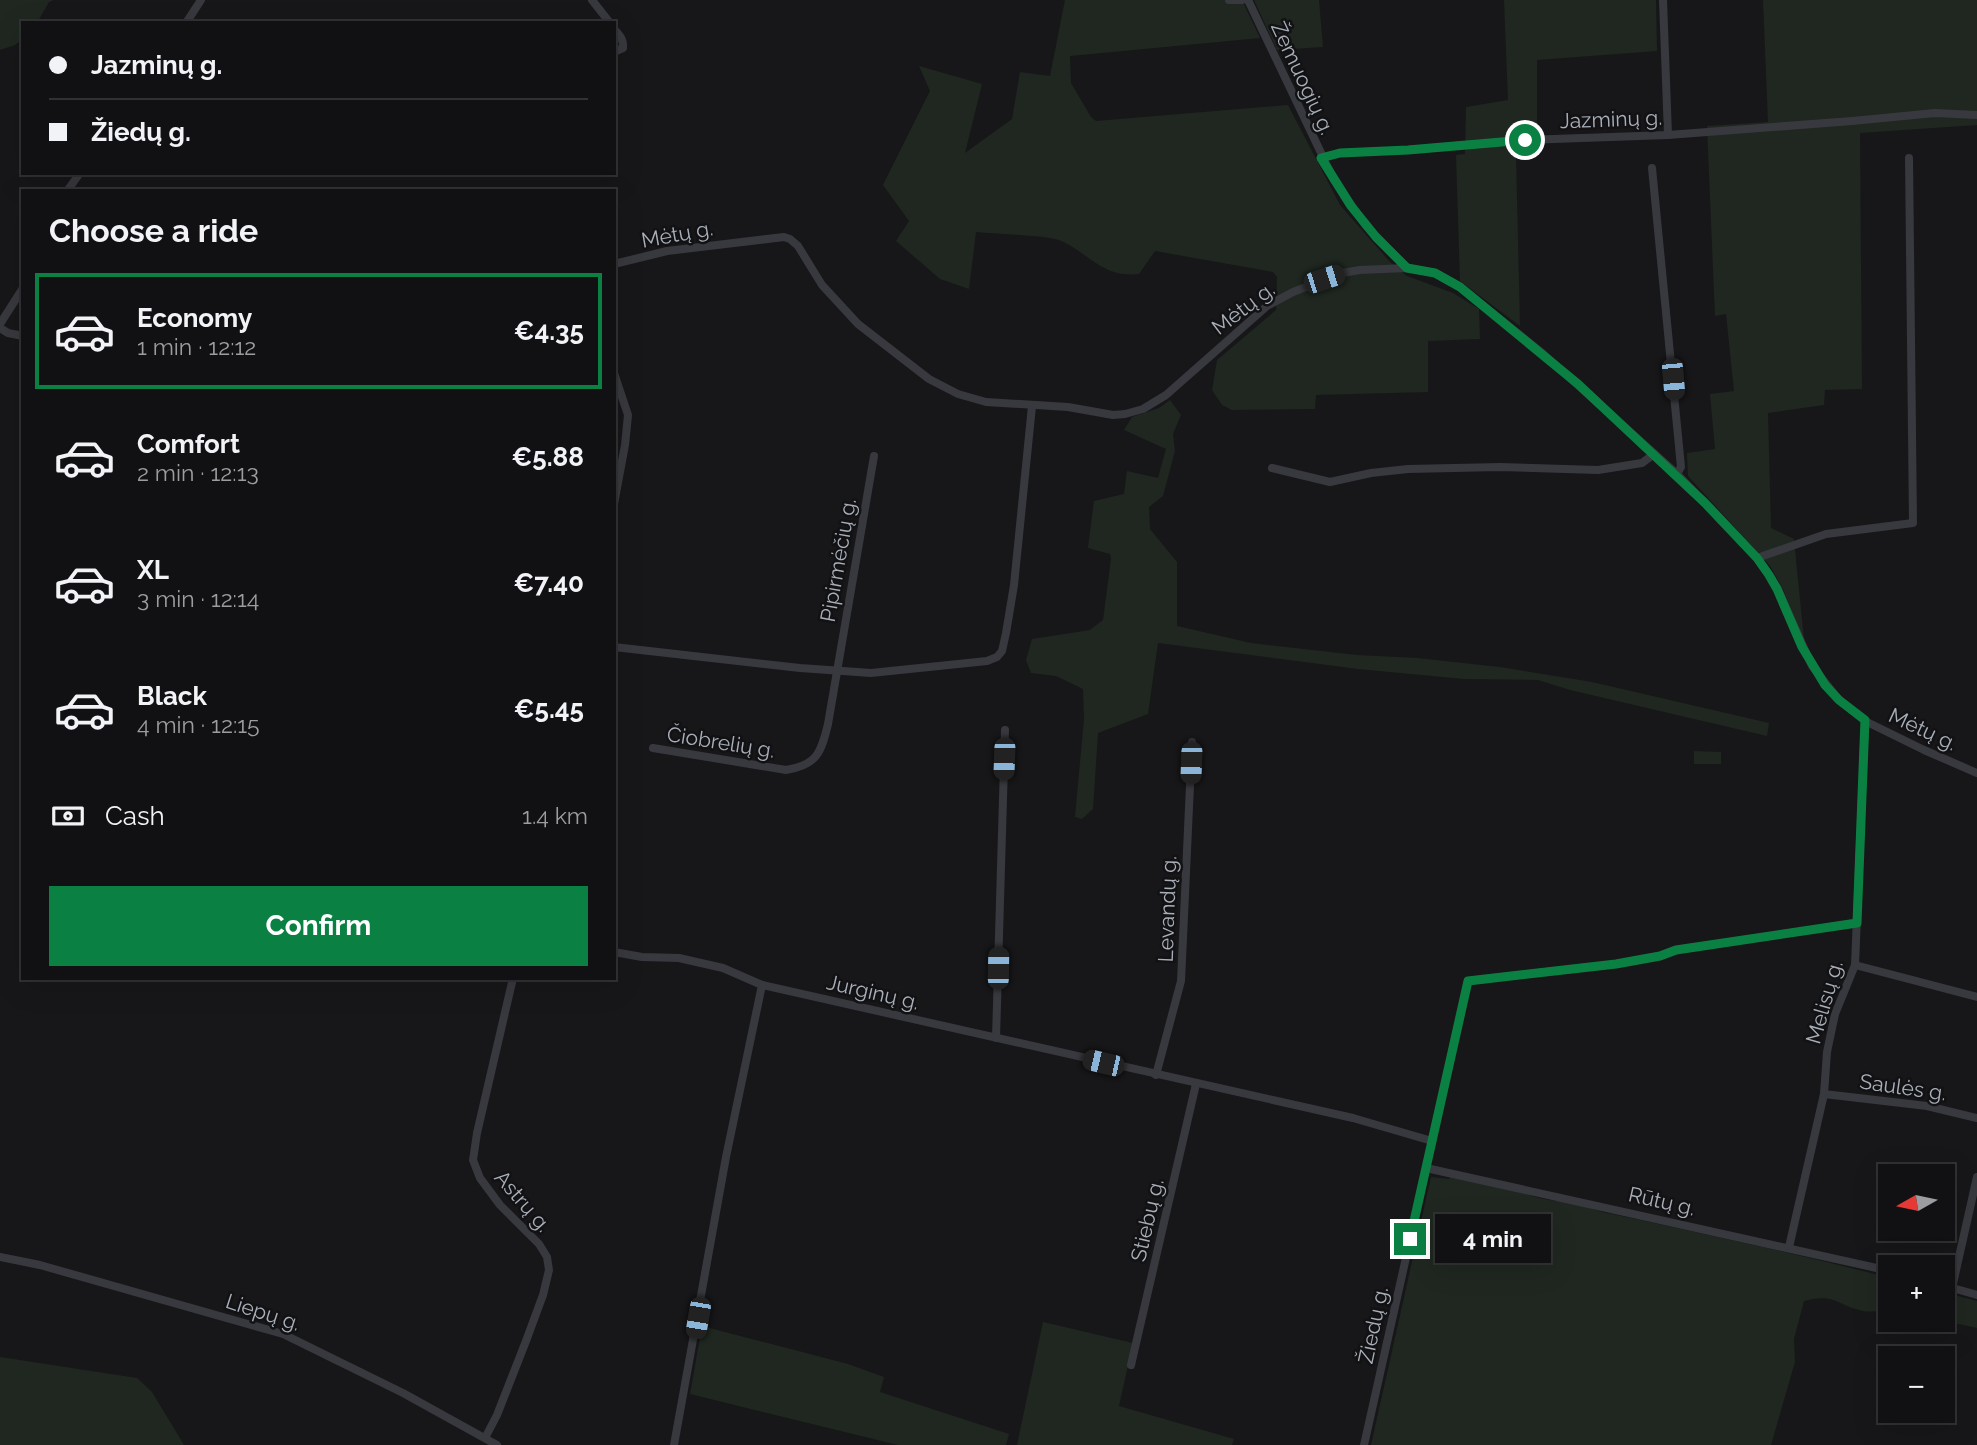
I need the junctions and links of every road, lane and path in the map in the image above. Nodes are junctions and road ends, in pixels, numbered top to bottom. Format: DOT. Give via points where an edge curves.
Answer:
graph roads {
  1 [pos="201,0"];
  2 [pos="592,0"];
  3 [pos="1228,0"];
  4 [pos="1242,0"];
  5 [pos="1248,0"];
  6 [pos="1663,0"];
  7 [pos="187,21"];
  8 [pos="608,21"];
  9 [pos="616,32"];
  10 [pos="616,51"];
  11 [pos="1977,115"];
  12 [pos="1668,135"];
  13 [pos="1321,158"];
  14 [pos="1909,158"];
  15 [pos="1653,168"];
  16 [pos="616,264"];
  17 [pos="1407,268"];
  18 [pos="21,291"];
  19 [pos="0,326"];
  20 [pos="21,336"];
  21 [pos="616,379"];
  22 [pos="1032,406"];
  23 [pos="1654,454"];
  24 [pos="874,456"];
  25 [pos="1272,468"];
  26 [pos="1677,474"];
  27 [pos="616,493"];
  28 [pos="1757,558"];
  29 [pos="616,648"];
  30 [pos="837,671"];
  31 [pos="1865,720"];
  32 [pos="1005,730"];
  33 [pos="1192,742"];
  34 [pos="653,748"];
  35 [pos="1977,773"];
  36 [pos="1857,923"];
  37 [pos="616,952"];
  38 [pos="1854,965"];
  39 [pos="513,980"];
  40 [pos="762,985"];
  41 [pos="1977,997"];
  42 [pos="996,1038"];
  43 [pos="1156,1075"];
  44 [pos="1196,1084"];
  45 [pos="1824,1094"];
  46 [pos="1977,1118"];
  47 [pos="1432,1141"];
  48 [pos="1426,1168"];
  49 [pos="1977,1177"];
  50 [pos="1789,1247"];
  51 [pos="0,1257"];
  52 [pos="1878,1268"];
  53 [pos="1955,1275"];
  54 [pos="1955,1289"];
  55 [pos="1977,1295"];
  56 [pos="1132,1365"];
  57 [pos="485,1438"];
  58 [pos="498,1445"];
  59 [pos="674,1445"];
  60 [pos="1364,1445"];
  1 -- 7 [label="street"];
  2 -- 8 [label="street"];
  3 -- 4 [label="street"];
  5 -- 13 [label="street, Žemuogių g."];
  6 -- 12 [label="street"];
  9 -- 10 [label="street" via="623,44"];
  11 -- 12 [label="street, Jazminų g." via="1935,113"];
  12 -- 13 [label="street, Jazminų g." via="1525,140"];
  13 -- 17 [label="street, Žemuogių g." via="1351,206"];
  14 -- 28 [label="street" via="1913,523 1826,534"];
  15 -- 26 [label="street" via="1681,467"];
  16 -- 22 [label="street, Mėtų g." via="728,242 790,239 822,285 858,324 929,379 986,402"];
  17 -- 22 [label="street, Mėtų g." via="1342,273 1293,292 1267,306 1166,395 1143,409 1113,415"];
  17 -- 23 [label="street, Mėtų g." via="1435,273 1460,287 1541,352"];
  18 -- 19 [label="street"];
  19 -- 20 [label="street"];
  21 -- 27 [label="street" via="628,415"];
  22 -- 30 [label="street" via="1014,585 1002,651 987,661 871,673"];
  23 -- 25 [label="street" via="1642,463 1598,470 1408,469 1330,482"];
  23 -- 26 [label="street, Mėtų g."];
  24 -- 30 [label="street, Pipirmėčių g."];
  26 -- 28 [label="street, Mėtų g."];
  28 -- 31 [label="street, Mėtų g." via="1777,589 1812,666 1839,700"];
  29 -- 30 [label="street"];
  30 -- 34 [label="street, Čiobrelių g." via="822,747 803,767 786,770"];
  31 -- 35 [label="street, Mėtų g."];
  31 -- 36 [label="street, Melisų g."];
  32 -- 42 [label="street"];
  33 -- 43 [label="street, Levandų g." via="1181,981"];
  36 -- 38 [label="street, Melisų g."];
  36 -- 47 [label="street, Žiedų g." via="1676,950 1616,964 1468,981"];
  37 -- 40 [label="street, Jurginų g." via="679,958 723,968"];
  38 -- 41 [label="street"];
  38 -- 45 [label="street, Melisų g." via="1835,1014"];
  39 -- 57 [label="street, Astrų g." via="473,1160 500,1205 539,1244 549,1270 506,1394"];
  40 -- 42 [label="street, Jurginų g."];
  40 -- 59 [label="street"];
  42 -- 43 [label="street, Jurginų g."];
  43 -- 44 [label="street, Jurginų g."];
  44 -- 47 [label="street, Jurginų g." via="1353,1118"];
  44 -- 56 [label="street, Stiebų g."];
  45 -- 46 [label="street, Saulės g." via="1927,1106"];
  45 -- 50 [label="street, Melisų g."];
  47 -- 48 [label="street, Žiedų g."];
  48 -- 50 [label="street, Rūtų g."];
  48 -- 60 [label="street, Žiedų g."];
  49 -- 53 [label="street"];
  50 -- 52 [label="street, Rūtų g."];
  51 -- 57 [label="street, Liepų g." via="283,1334"];
  54 -- 55 [label="street"];
  57 -- 58 [label="street, Liepų g."];
}
